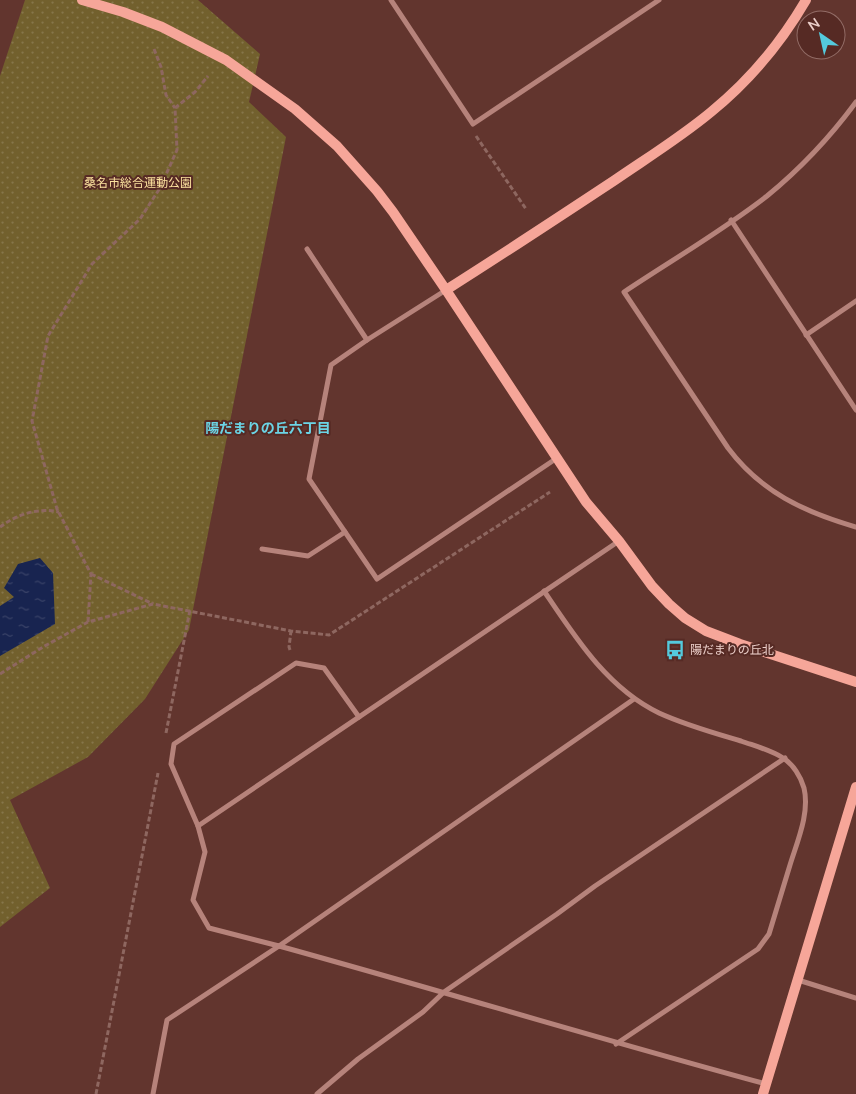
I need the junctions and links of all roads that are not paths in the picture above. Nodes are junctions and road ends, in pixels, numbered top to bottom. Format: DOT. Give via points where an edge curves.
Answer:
graph roads {
  1 [pos="82,0"];
  2 [pos="391,0"];
  3 [pos="659,0"];
  4 [pos="806,0"];
  5 [pos="856,102"];
  6 [pos="731,220"];
  7 [pos="307,249"];
  8 [pos="446,290"];
  9 [pos="856,301"];
  10 [pos="806,335"];
  11 [pos="367,340"];
  12 [pos="856,410"];
  13 [pos="557,458"];
  14 [pos="856,527"];
  15 [pos="345,532"];
  16 [pos="620,541"];
  17 [pos="262,549"];
  18 [pos="544,591"];
  19 [pos="856,682"];
  20 [pos="634,699"];
  21 [pos="359,717"];
  22 [pos="785,758"];
  23 [pos="856,786"];
  24 [pos="198,826"];
  25 [pos="279,946"];
  26 [pos="798,980"];
  27 [pos="444,992"];
  28 [pos="856,998"];
  29 [pos="616,1044"];
  30 [pos="765,1089"];
  31 [pos="153,1094"];
  32 [pos="317,1094"];
  1 -- 8 [label="street" via="162,27 226,60 294,109 337,146 361,172 393,212"];
  2 -- 3 [label="street" via="473,124"];
  4 -- 8 [label="street" via="767,58 711,112 567,212"];
  5 -- 6 [label="street" via="807,159 767,195"];
  6 -- 10 [label="street"];
  6 -- 14 [label="street" via="624,292 728,448 748,471 790,502 824,518"];
  7 -- 11 [label="street"];
  8 -- 11 [label="street"];
  8 -- 13 [label="street"];
  9 -- 10 [label="street"];
  10 -- 12 [label="street"];
  11 -- 15 [label="street" via="331,365 309,479"];
  13 -- 15 [label="street" via="376,579"];
  13 -- 16 [label="street" via="586,502"];
  15 -- 17 [label="street" via="308,556"];
  16 -- 18 [label="street"];
  16 -- 19 [label="street" via="669,604 706,631"];
  18 -- 20 [label="street" via="609,678"];
  18 -- 21 [label="street"];
  20 -- 22 [label="street" via="660,713"];
  20 -- 25 [label="street"];
  21 -- 24 [label="street"];
  21 -- 24 [label="street" via="324,668 296,663 174,744 171,764"];
  22 -- 27 [label="street" via="594,886"];
  22 -- 29 [label="street" via="798,773 806,802 769,934 758,949"];
  23 -- 26 [label="street"];
  24 -- 25 [label="street" via="205,852 193,900 209,928"];
  25 -- 27 [label="street"];
  25 -- 31 [label="street" via="167,1020"];
  26 -- 28 [label="street"];
  26 -- 30 [label="street"];
  27 -- 29 [label="street"];
  27 -- 32 [label="street"];
  29 -- 30 [label="street"];
}
